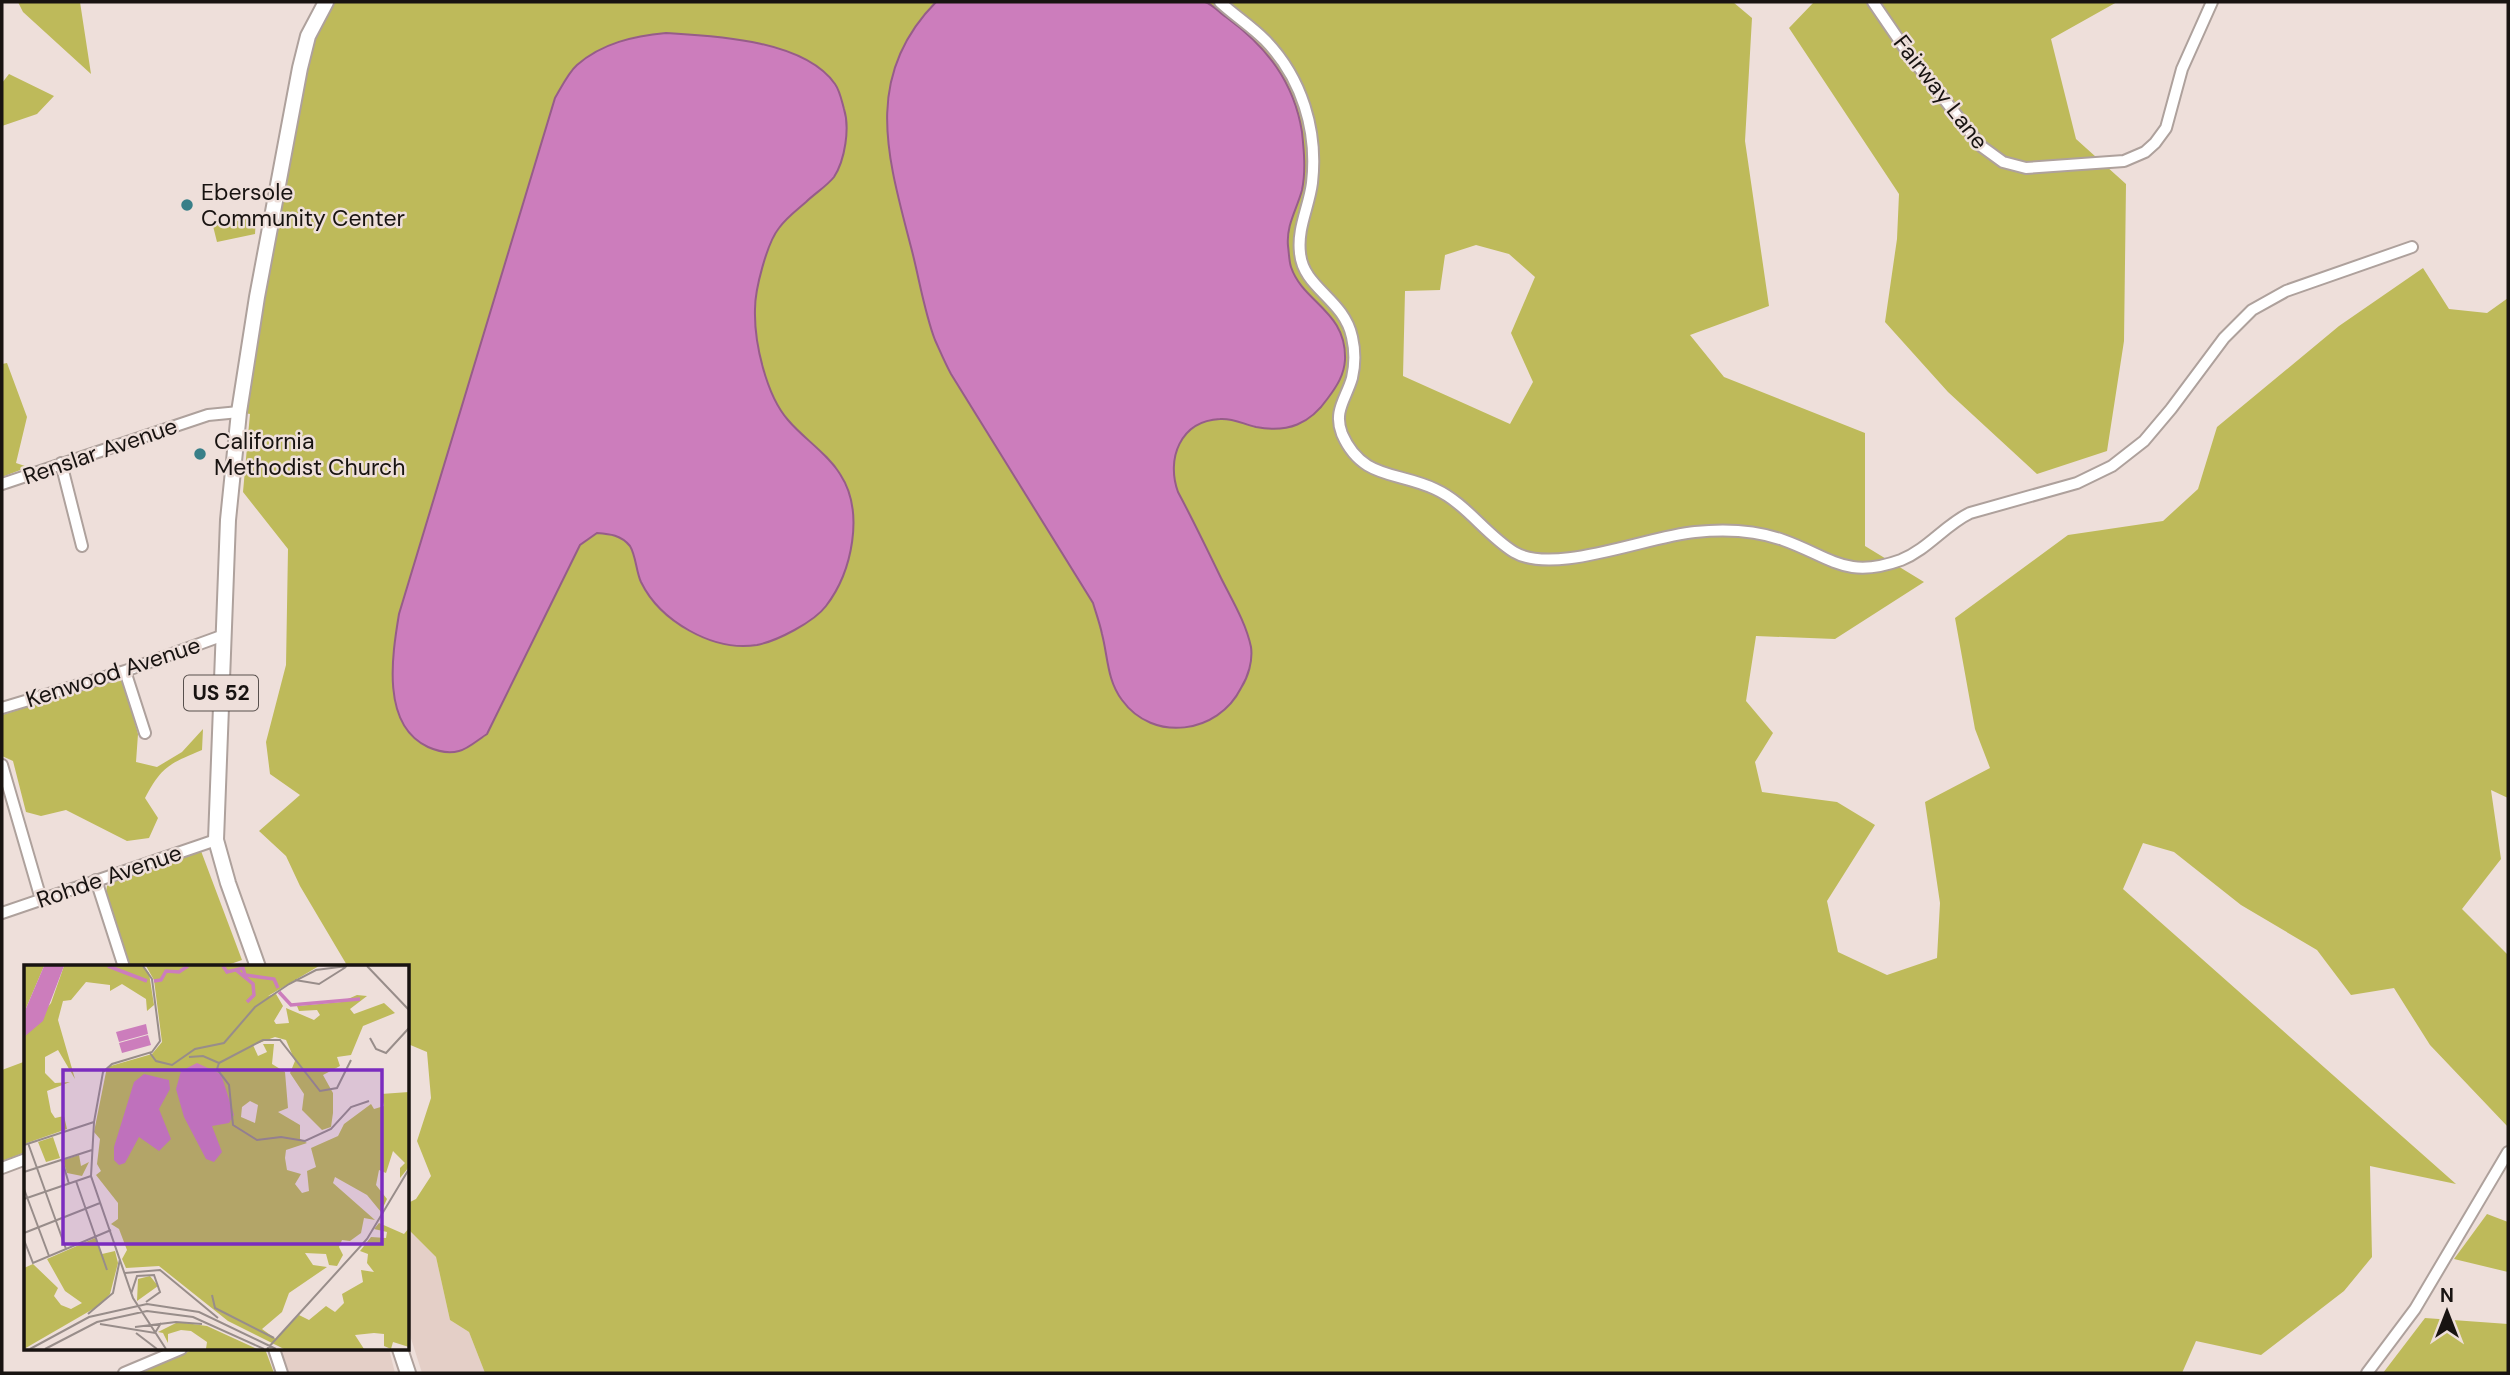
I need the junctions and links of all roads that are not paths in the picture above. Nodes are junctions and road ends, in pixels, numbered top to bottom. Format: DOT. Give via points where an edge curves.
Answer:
graph roads {
  1 [pos="326,2"];
  2 [pos="1220,2"];
  3 [pos="1873,2"];
  4 [pos="2212,2"];
  5 [pos="2412,247"];
  6 [pos="239,412"];
  7 [pos="61,463"];
  8 [pos="2,484"];
  9 [pos="82,546"];
  10 [pos="224,635"];
  11 [pos="125,671"];
  12 [pos="2,708"];
  13 [pos="145,733"];
  14 [pos="2,765"];
  15 [pos="216,839"];
  16 [pos="96,880"];
  17 [pos="41,899"];
  18 [pos="2,913"];
  19 [pos="123,965"];
  20 [pos="257,965"];
  21 [pos="2508,1152"];
  22 [pos="24,1160"];
  23 [pos="2,1168"];
  24 [pos="179,1350"];
  25 [pos="274,1350"];
  26 [pos="400,1350"];
  27 [pos="124,1373"];
  28 [pos="282,1373"];
  29 [pos="408,1373"];
  30 [pos="2367,1373"];
  1 -- 6 [label="main road, US 52" via="308,36 300,68"];
  2 -- 5 [label="street" via="1282,60 1309,121 1314,165 1300,230 1300,257 1315,285 1341,311 1352,336 1352,377 1338,413 1346,442 1374,471 1445,494 1494,537 1526,557 1573,558 1661,537 1716,530 1783,539 1847,568 1882,566 1903,559 1961,517 2077,483 2112,466 2144,441 2238,322 2271,298"];
  3 -- 4 [label="street, Fairway Lane" via="1982,146 2003,162 2026,168 2124,161 2145,152 2166,128 2182,69"];
  6 -- 7 [label="street, Renslar Avenue" via="208,415"];
  6 -- 10 [label="main road, US 52" via="228,520"];
  7 -- 8 [label="street, Renslar Avenue"];
  7 -- 9 [label="street"];
  10 -- 11 [label="street, Kenwood Avenue"];
  10 -- 15 [label="main road, US 52"];
  11 -- 12 [label="street, Kenwood Avenue"];
  11 -- 13 [label="street"];
  14 -- 17 [label="street"];
  15 -- 16 [label="street, Rohde Avenue"];
  15 -- 20 [label="main road, US 52"];
  16 -- 17 [label="street, Rohde Avenue"];
  16 -- 19 [label="street"];
  17 -- 18 [label="street, Rohde Avenue"];
  21 -- 30 [label="street" via="2415,1310"];
  22 -- 23 [label="street"];
  24 -- 27 [label="street"];
  25 -- 28 [label="street"];
  26 -- 29 [label="main road"];
}
